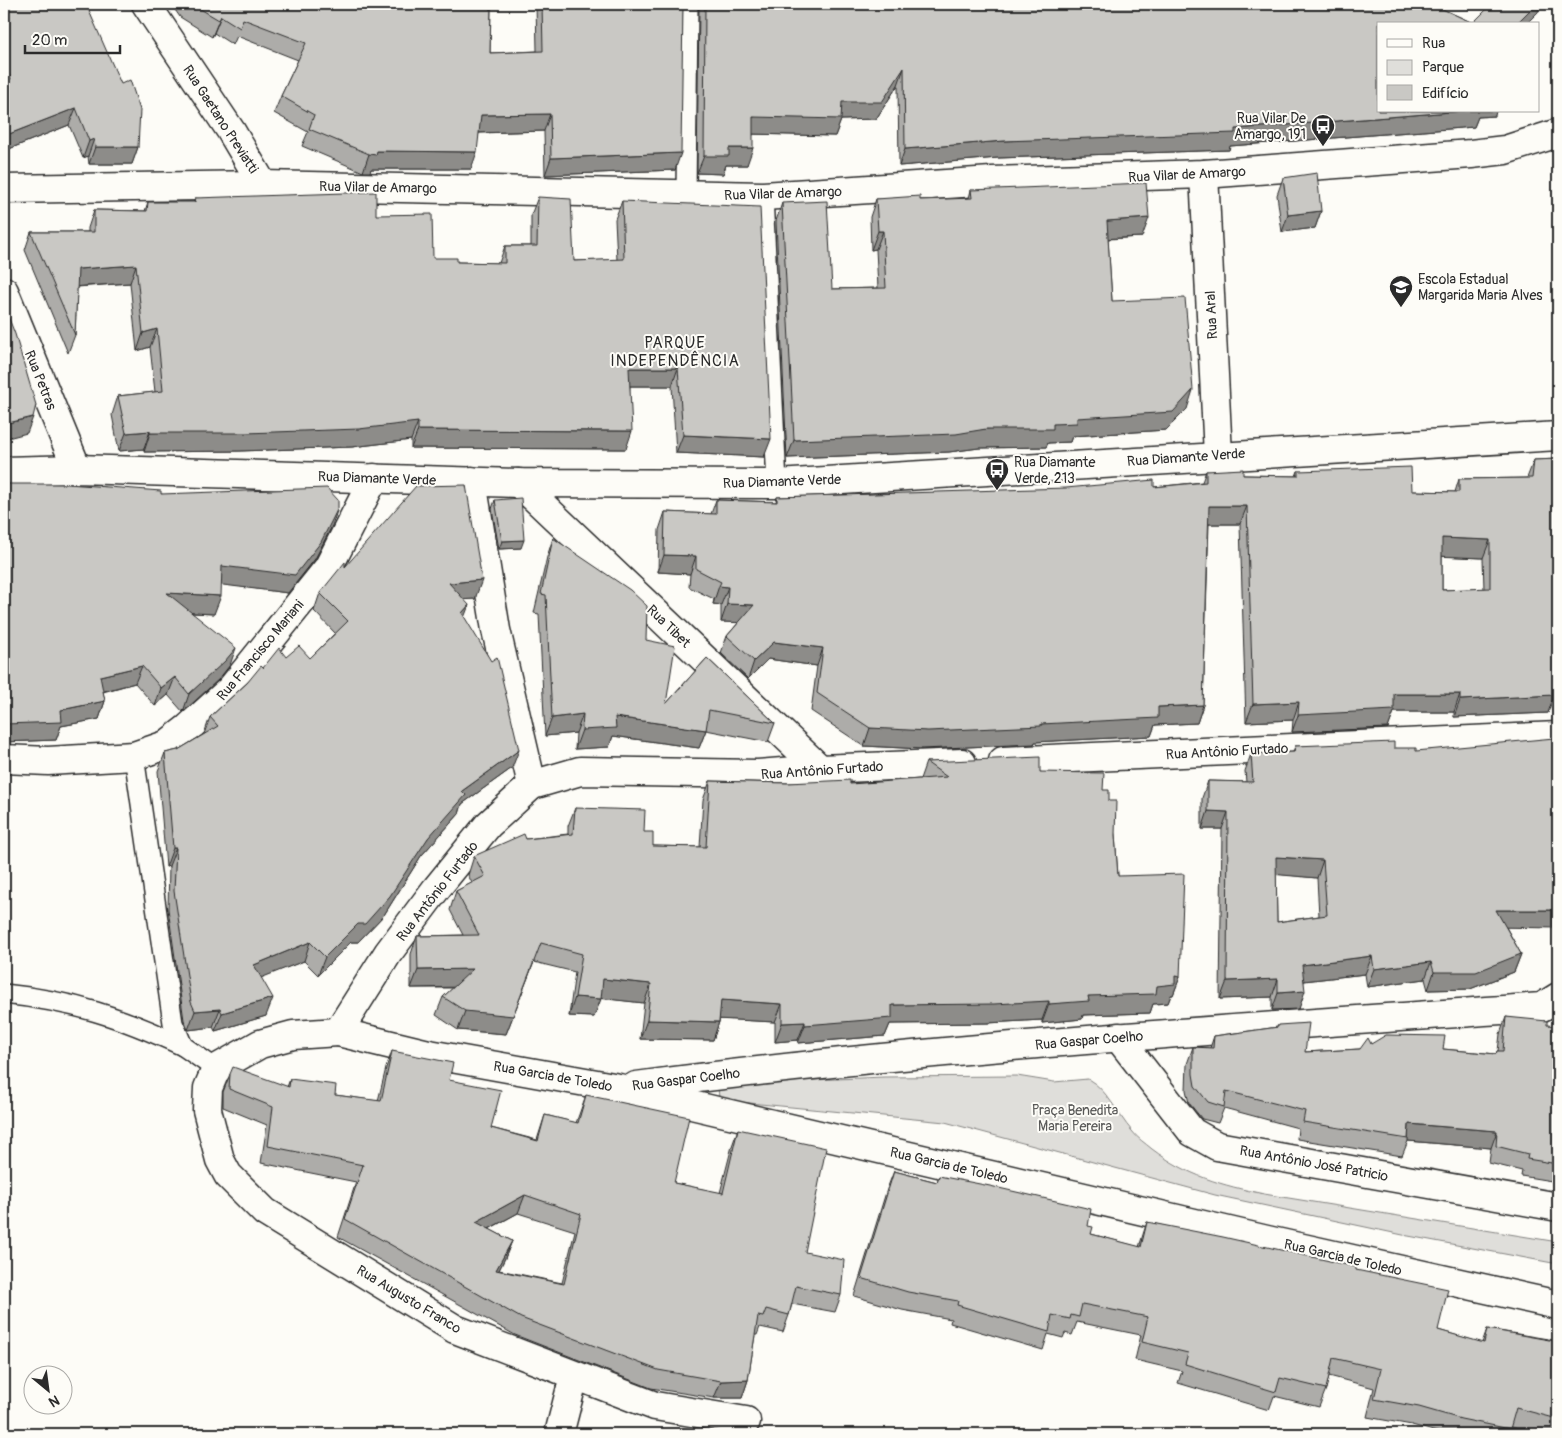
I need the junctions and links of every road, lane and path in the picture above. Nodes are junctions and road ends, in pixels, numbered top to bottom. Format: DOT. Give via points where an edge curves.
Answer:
graph roads {
  1 [pos="146,4"];
  2 [pos="688,4"];
  3 [pos="1558,133"];
  4 [pos="1204,174"];
  5 [pos="263,185"];
  6 [pos="4,189"];
  7 [pos="686,195"];
  8 [pos="763,196"];
  9 [pos="4,291"];
  10 [pos="1558,436"];
  11 [pos="1218,455"];
  12 [pos="77,469"];
  13 [pos="4,471"];
  14 [pos="374,478"];
  15 [pos="472,481"];
  16 [pos="519,483"];
  17 [pos="776,484"];
  18 [pos="1558,736"];
  19 [pos="134,756"];
  20 [pos="4,759"];
  21 [pos="820,769"];
  22 [pos="532,785"];
  23 [pos="4,994"];
  24 [pos="1553,1004"];
  25 [pos="338,1032"];
  26 [pos="1118,1037"];
  27 [pos="183,1046"];
  28 [pos="216,1069"];
  29 [pos="619,1088"];
  30 [pos="1558,1207"];
  31 [pos="1558,1305"];
  32 [pos="574,1376"];
  33 [pos="746,1421"];
  34 [pos="559,1434"];
  1 -- 5 [label="street, Rua Gaetano Previatti"];
  2 -- 7 [label="lane"];
  3 -- 4 [label="street, Rua Vilar de Amargo" via="1505,150 1471,154"];
  4 -- 8 [label="street, Rua Vilar de Amargo" via="992,181"];
  4 -- 11 [label="street, Rua Aral"];
  5 -- 6 [label="street, Rua Vilar de Amargo"];
  5 -- 7 [label="street, Rua Vilar de Amargo"];
  7 -- 8 [label="street, Rua Vilar de Amargo"];
  8 -- 17 [label="lane"];
  9 -- 12 [label="street, Rua Petras"];
  10 -- 11 [label="street, Rua Diamante Verde"];
  11 -- 17 [label="street, Rua Diamante Verde"];
  12 -- 13 [label="street, Rua Diamante Verde"];
  12 -- 14 [label="street, Rua Diamante Verde"];
  14 -- 15 [label="street, Rua Diamante Verde"];
  14 -- 19 [label="street, Rua Francisco Mariani" via="328,568 230,690 166,745"];
  15 -- 16 [label="street, Rua Diamante Verde"];
  15 -- 22 [label="street" via="496,630"];
  16 -- 17 [label="street, Rua Diamante Verde"];
  16 -- 21 [label="street, Rua Tibet"];
  18 -- 21 [label="street, Rua Antônio Furtado"];
  19 -- 20 [label="street, Rua Francisco Mariani" via="48,761"];
  19 -- 27 [label="lane" via="173,1023"];
  21 -- 22 [label="street, Rua Antônio Furtado" via="758,774 580,771"];
  22 -- 25 [label="street, Rua Antônio Furtado" via="488,825 436,889 388,953"];
  23 -- 27 [label="lane" via="97,1010"];
  24 -- 26 [label="street, Rua Gaspar Coelho"];
  25 -- 28 [label="street" via="293,1035 260,1044"];
  25 -- 29 [label="street, Rua Garcia de Toledo" via="429,1054"];
  26 -- 29 [label="street, Rua Gaspar Coelho" via="750,1071"];
  26 -- 30 [label="street, Rua Antônio José Patricio" via="1192,1132 1217,1146"];
  27 -- 28 [label="lane"];
  28 -- 32 [label="street, Rua Augusto Franco" via="208,1088 207,1110 220,1160 228,1175 265,1212 455,1329"];
  29 -- 31 [label="street, Rua Garcia de Toledo"];
  32 -- 33 [label="street, Rua Augusto Franco" via="655,1406"];
  32 -- 34 [label="street"];
}
